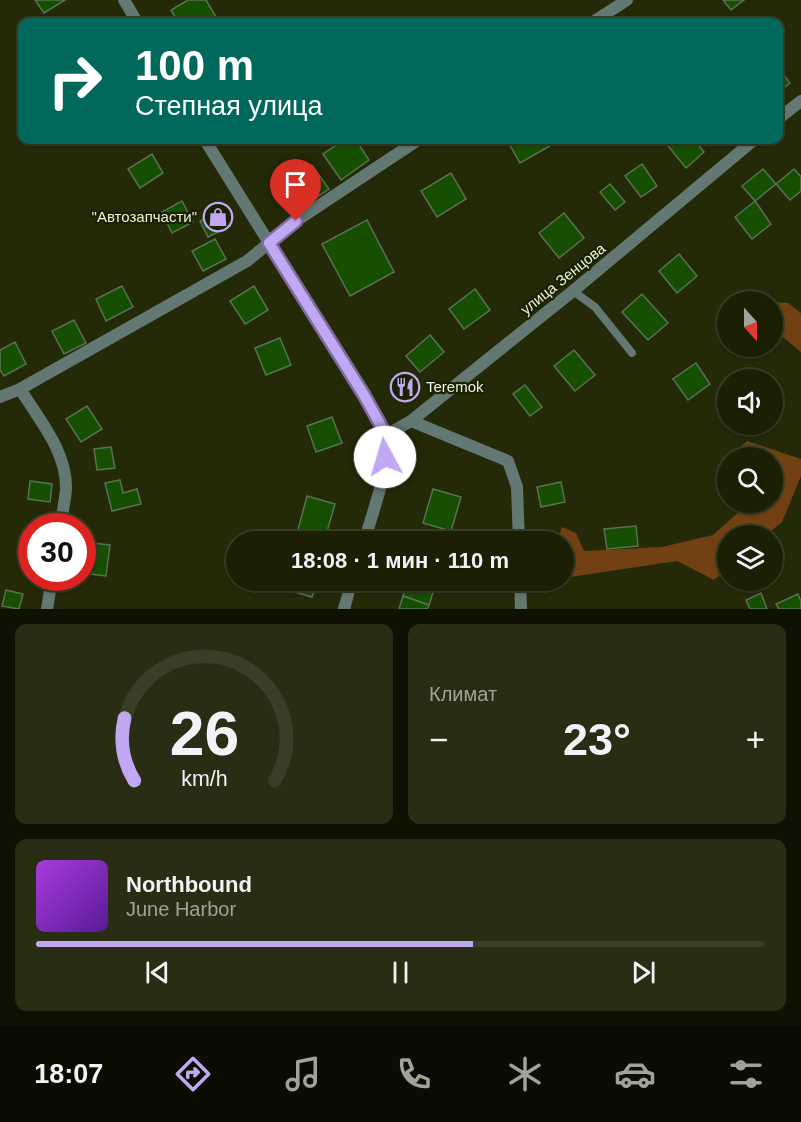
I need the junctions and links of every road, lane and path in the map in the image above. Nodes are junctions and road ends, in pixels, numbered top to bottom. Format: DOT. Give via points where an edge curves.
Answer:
graph roads {
  1 [pos="124,0"];
  2 [pos="627,0"];
  3 [pos="135,18"];
  4 [pos="599,18"];
  5 [pos="799,106"];
  6 [pos="783,116"];
  7 [pos="207,144"];
  8 [pos="412,144"];
  9 [pos="749,144"];
  10 [pos="269,243"];
  11 [pos="573,291"];
  12 [pos="632,353"];
  13 [pos="20,389"];
  14 [pos="0,397"];
  15 [pos="411,421"];
  16 [pos="386,435"];
  17 [pos="62,513"];
  18 [pos="367,531"];
  19 [pos="519,531"];
  20 [pos="50,591"];
  21 [pos="349,591"];
  22 [pos="520,591"];
  23 [pos="48,609"];
  24 [pos="344,609"];
  25 [pos="521,609"];
  1 -- 3 [label="street"];
  2 -- 4 [label="street"];
  5 -- 6 [label="street"];
  7 -- 10 [label="street"];
  8 -- 10 [label="street"];
  9 -- 11 [label="street, улица Зенцова"];
  10 -- 13 [label="street" via="247,261"];
  10 -- 16 [label="street"];
  11 -- 12 [label="lane" via="595,307"];
  11 -- 15 [label="street, улица Зенцова"];
  13 -- 14 [label="street"];
  13 -- 17 [label="street" via="54,443 63,465 66,488"];
  15 -- 16 [label="street, улица Зенцова"];
  15 -- 19 [label="street" via="508,461 517,487"];
  16 -- 18 [label="street" via="379,490"];
  20 -- 23 [label="street"];
  21 -- 24 [label="street"];
  22 -- 25 [label="street"];
}
